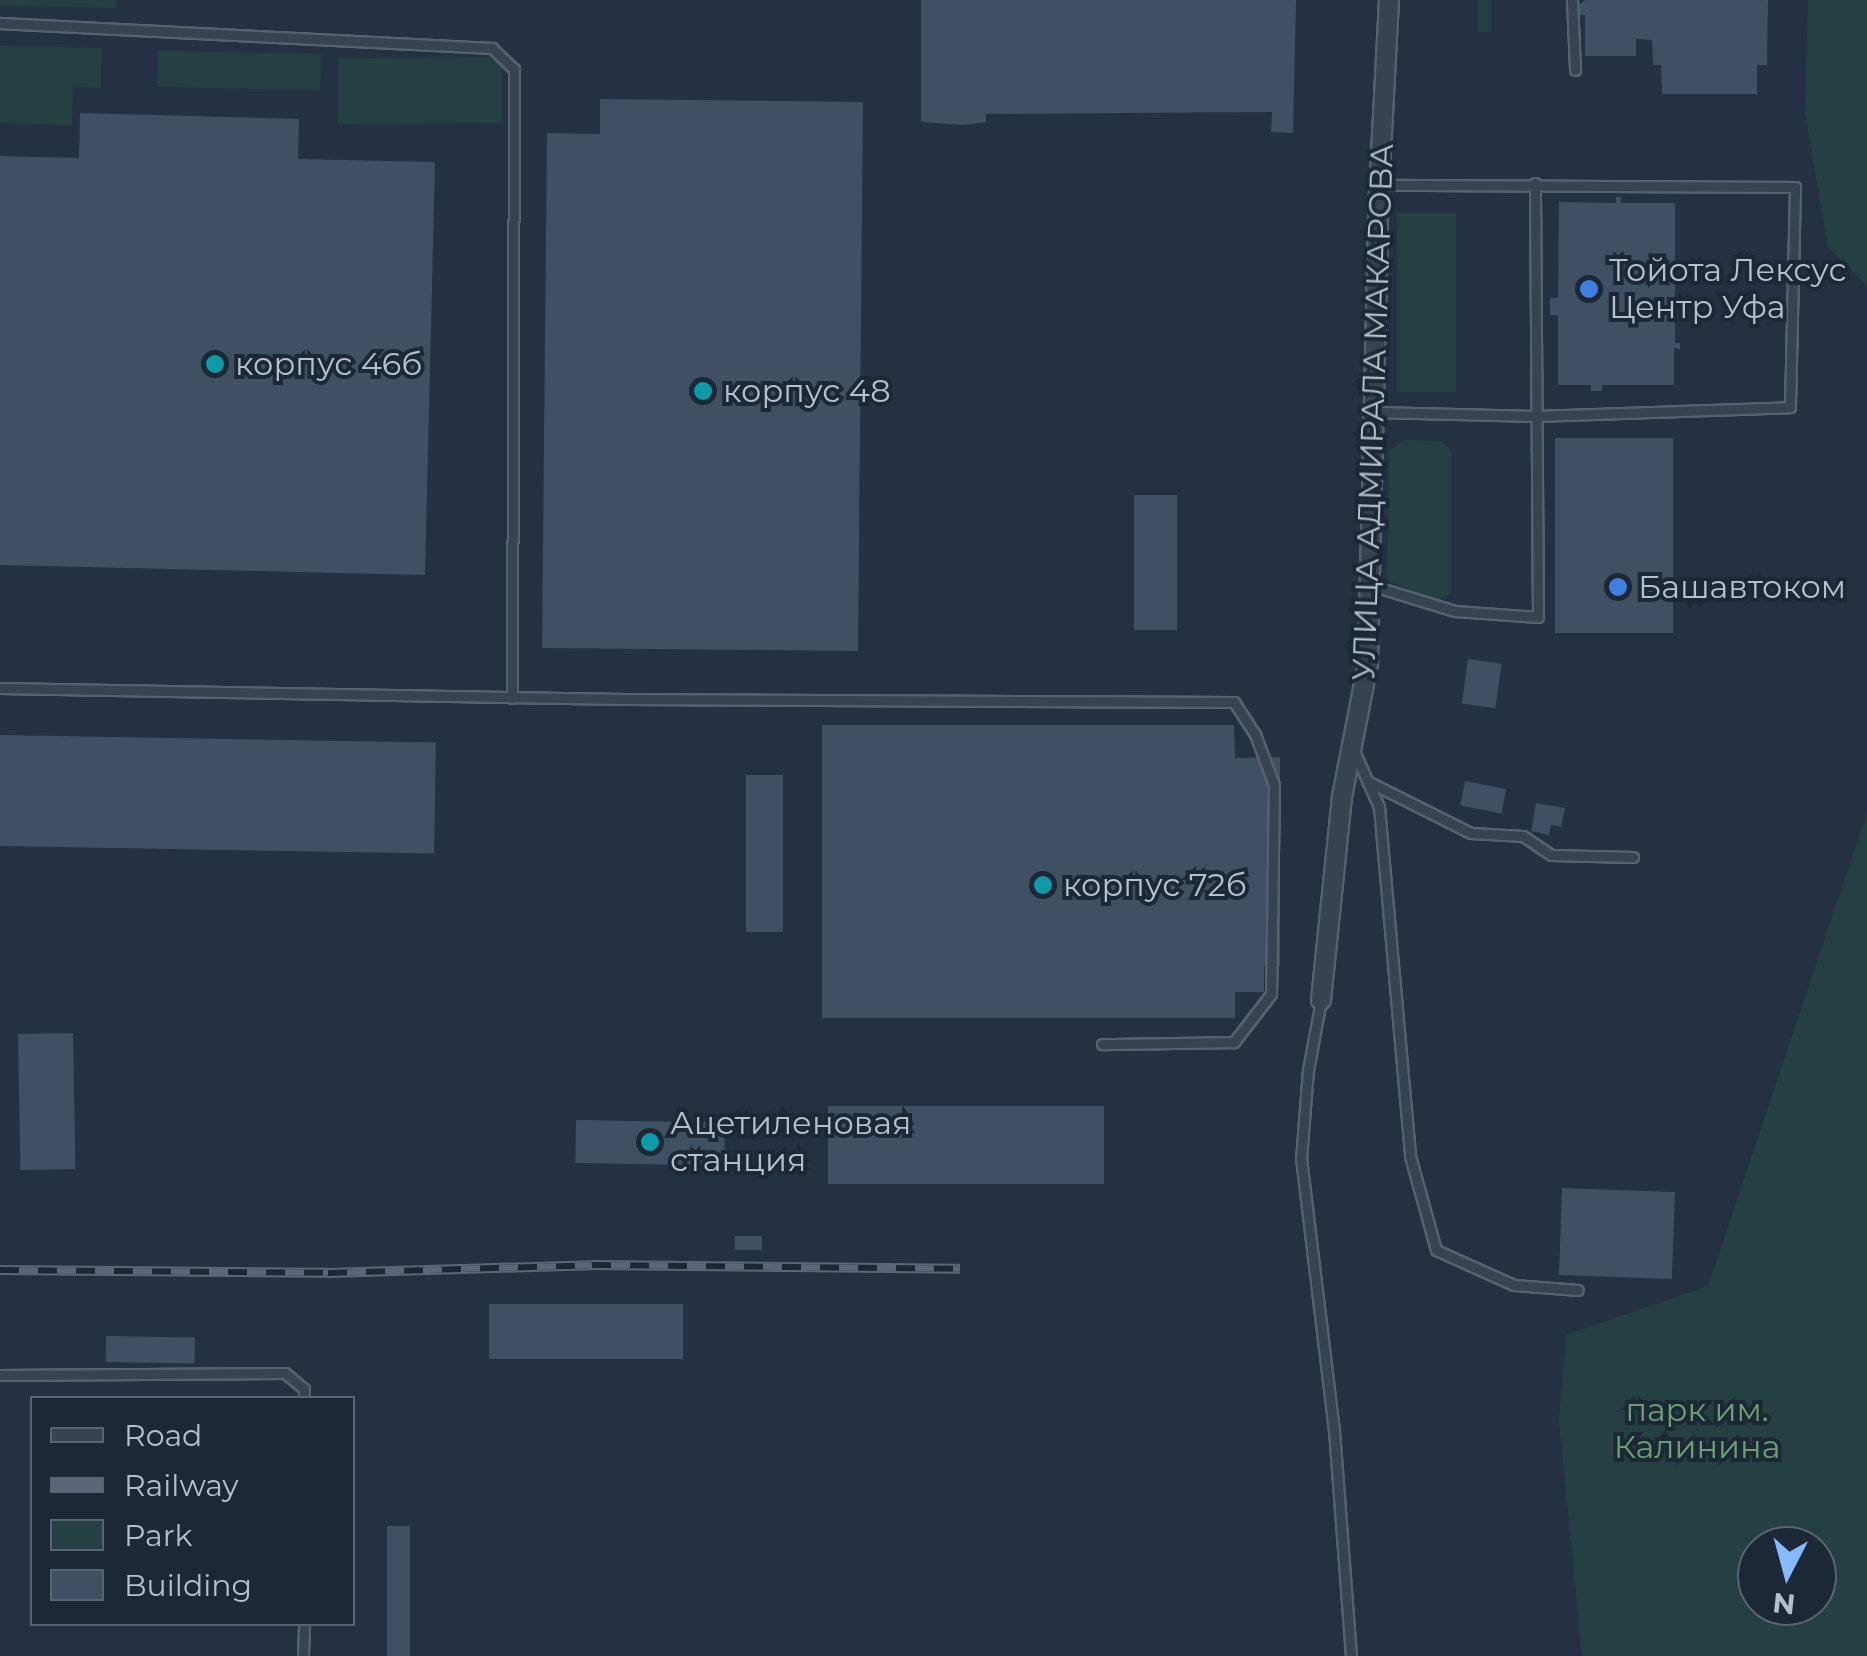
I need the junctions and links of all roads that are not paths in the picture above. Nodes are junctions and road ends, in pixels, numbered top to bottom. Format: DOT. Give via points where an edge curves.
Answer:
graph roads {
  1 [pos="1389,0"];
  2 [pos="1572,0"];
  3 [pos="0,22"];
  4 [pos="1575,70"];
  5 [pos="1535,183"];
  6 [pos="1380,186"];
  7 [pos="1375,412"];
  8 [pos="1536,416"];
  9 [pos="1372,586"];
  10 [pos="0,688"];
  11 [pos="512,698"];
  12 [pos="1353,748"];
  13 [pos="1367,781"];
  14 [pos="1632,858"];
  15 [pos="1321,1000"];
  16 [pos="1102,1044"];
  17 [pos="1578,1290"];
  18 [pos="0,1375"];
  19 [pos="304,1396"];
  20 [pos="304,1626"];
  21 [pos="303,1656"];
  22 [pos="1350,1656"];
  1 -- 6 [label="street, УЛИЦА АДМИРАЛА МАКАРОВА"];
  2 -- 4 [label="lane"];
  3 -- 11 [label="lane" via="492,48 514,69"];
  5 -- 6 [label="lane"];
  5 -- 8 [label="lane"];
  5 -- 8 [label="lane" via="1796,186 1790,408"];
  6 -- 7 [label="street, УЛИЦА АДМИРАЛА МАКАРОВА"];
  7 -- 8 [label="lane"];
  7 -- 9 [label="street, УЛИЦА АДМИРАЛА МАКАРОВА"];
  8 -- 9 [label="lane" via="1538,617 1455,611"];
  9 -- 12 [label="street, УЛИЦА АДМИРАЛА МАКАРОВА"];
  10 -- 11 [label="lane"];
  11 -- 16 [label="lane" via="1234,702 1255,734 1274,785 1271,994 1234,1042"];
  12 -- 13 [label="lane"];
  12 -- 15 [label="street, УЛИЦА АДМИРАЛА МАКАРОВА"];
  13 -- 14 [label="lane" via="1472,833 1523,836 1551,855"];
  13 -- 17 [label="lane" via="1379,807 1410,1156 1436,1250 1514,1286"];
  15 -- 22 [label="lane" via="1301,1158 1334,1430"];
  18 -- 19 [label="lane" via="285,1374"];
  20 -- 21 [label="lane"];
}
